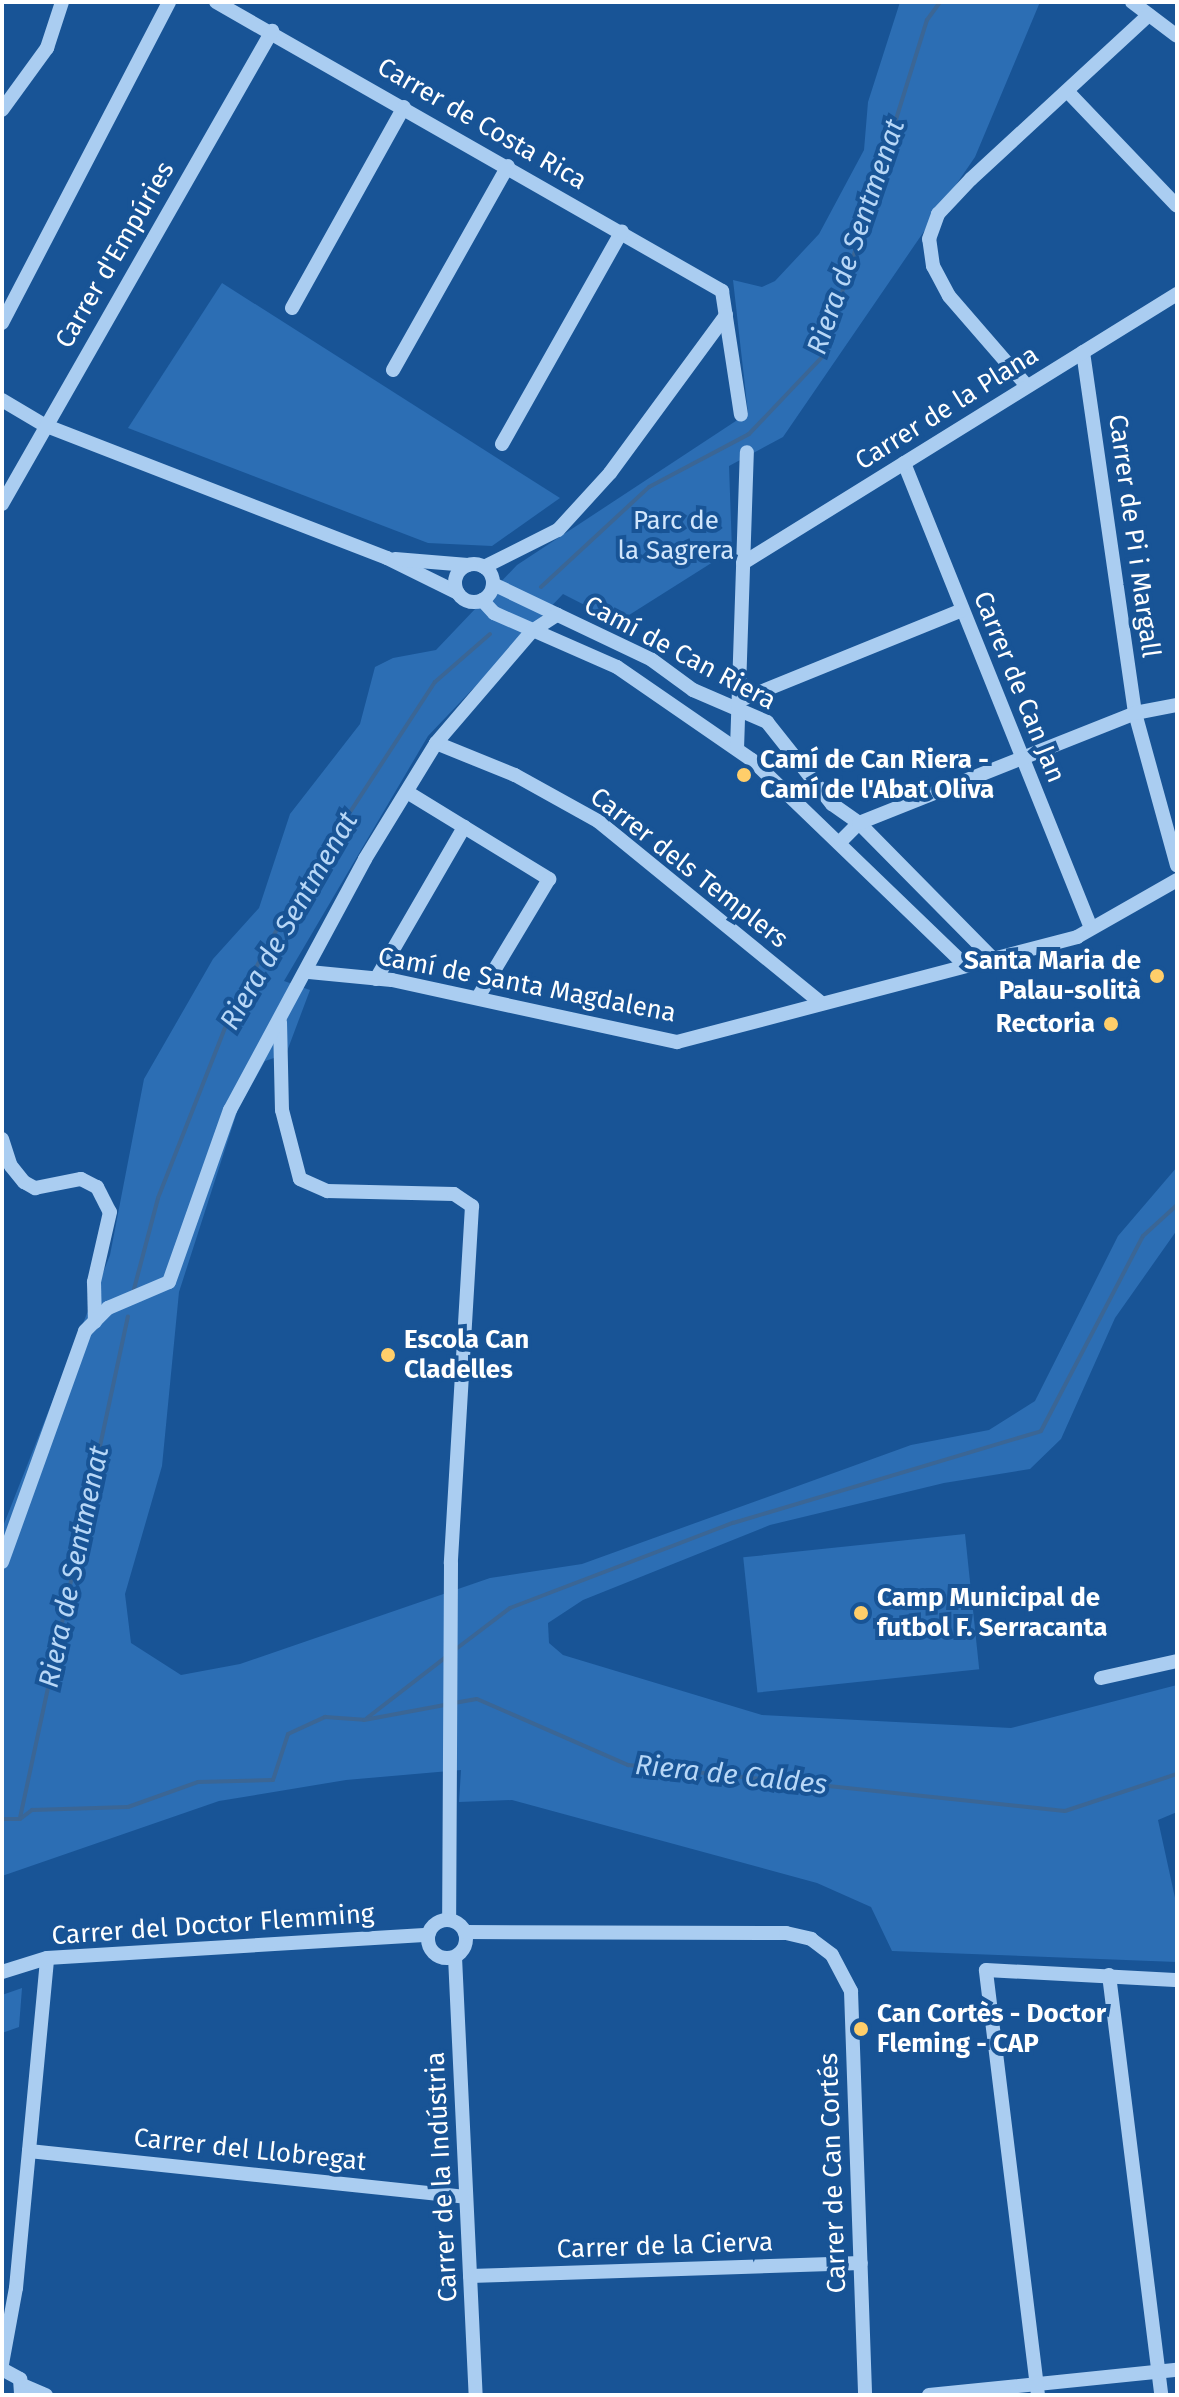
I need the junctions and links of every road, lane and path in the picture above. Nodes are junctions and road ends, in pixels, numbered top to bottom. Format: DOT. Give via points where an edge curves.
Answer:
graph roads {
  1 [pos="62,2"];
  2 [pos="169,2"];
  3 [pos="216,2"];
  4 [pos="1132,2"];
  5 [pos="1149,15"];
  6 [pos="272,31"];
  7 [pos="1177,36"];
  8 [pos="1069,93"];
  9 [pos="404,107"];
  10 [pos="2,110"];
  11 [pos="508,166"];
  12 [pos="1177,206"];
  13 [pos="622,231"];
  14 [pos="1177,294"];
  15 [pos="292,308"];
  16 [pos="726,315"];
  17 [pos="2,323"];
  18 [pos="1083,352"];
  19 [pos="393,370"];
  20 [pos="1027,386"];
  21 [pos="2,400"];
  22 [pos="741,415"];
  23 [pos="44,425"];
  24 [pos="502,444"];
  25 [pos="747,452"];
  26 [pos="904,463"];
  27 [pos="2,504"];
  28 [pos="387,558"];
  29 [pos="743,563"];
  30 [pos="476,566"];
  31 [pos="493,584"];
  32 [pos="458,593"];
  33 [pos="482,600"];
  34 [pos="962,610"];
  35 [pos="557,615"];
  36 [pos="532,631"];
  37 [pos="1177,705"];
  38 [pos="742,706"];
  39 [pos="1135,713"];
  40 [pos="436,743"];
  41 [pos="737,749"];
  42 [pos="1021,758"];
  43 [pos="407,792"];
  44 [pos="859,823"];
  45 [pos="464,827"];
  46 [pos="841,841"];
  47 [pos="1177,865"];
  48 [pos="1177,880"];
  49 [pos="1091,928"];
  50 [pos="994,960"];
  51 [pos="966,966"];
  52 [pos="309,972"];
  53 [pos="376,979"];
  54 [pos="478,997"];
  55 [pos="820,1002"];
  56 [pos="280,1022"];
  57 [pos="2,1139"];
  58 [pos="95,1322"];
  59 [pos="2,1562"];
  60 [pos="1177,1661"];
  61 [pos="1101,1678"];
  62 [pos="449,1920"];
  63 [pos="465,1932"];
  64 [pos="428,1935"];
  65 [pos="455,1957"];
  66 [pos="47,1958"];
  67 [pos="2,1972"];
  68 [pos="1109,1975"];
  69 [pos="1175,1980"];
  70 [pos="29,2151"];
  71 [pos="466,2197"];
  72 [pos="861,2263"];
  73 [pos="470,2276"];
  74 [pos="5,2365"];
  75 [pos="1177,2370"];
  76 [pos="1158,2372"];
  77 [pos="22,2390"];
  78 [pos="1037,2390"];
  79 [pos="46,2395"];
  80 [pos="476,2395"];
  81 [pos="865,2395"];
  82 [pos="929,2395"];
  83 [pos="1161,2395"];
  1 -- 10 [label="street" via="47,48"];
  2 -- 17 [label="street"];
  3 -- 6 [label="street, Carrer de Costa Rica"];
  4 -- 5 [label="street"];
  5 -- 7 [label="street"];
  5 -- 8 [label="street"];
  6 -- 9 [label="street, Carrer de Costa Rica"];
  6 -- 23 [label="street, Carrer d'Empúries"];
  8 -- 12 [label="street"];
  8 -- 20 [label="street" via="971,179 938,214 929,239 933,266 949,296"];
  9 -- 11 [label="street, Carrer de Costa Rica"];
  9 -- 15 [label="street"];
  11 -- 13 [label="street, Carrer de Costa Rica"];
  11 -- 19 [label="street"];
  13 -- 16 [label="street, Carrer de Costa Rica" via="722,291"];
  13 -- 24 [label="street"];
  14 -- 18 [label="street, Carrer de la Plana"];
  16 -- 22 [label="street"];
  16 -- 30 [label="street" via="610,473 558,530"];
  18 -- 20 [label="street, Carrer de la Plana"];
  18 -- 39 [label="street, Carrer de Pi i Margall"];
  20 -- 26 [label="street, Carrer de la Plana"];
  21 -- 23 [label="street"];
  23 -- 27 [label="street, Carrer d'Empúries"];
  23 -- 28 [label="street"];
  25 -- 29 [label="street"];
  26 -- 29 [label="street, Carrer de la Plana"];
  26 -- 34 [label="street, Carrer de Can Jan"];
  28 -- 30 [label="street"];
  28 -- 32 [label="street"];
  29 -- 38 [label="street"];
  30 -- 31 [label="street"];
  30 -- 32 [label="street" via="456,577"];
  31 -- 33 [label="street"];
  31 -- 35 [label="street, Camí de Can Riera"];
  32 -- 33 [label="street" via="469,602"];
  33 -- 36 [label="street, Camí de Can Riera" via="494,613"];
  34 -- 38 [label="street"];
  34 -- 42 [label="street, Carrer de Can Jan"];
  35 -- 36 [label="street"];
  35 -- 38 [label="street, Camí de Can Riera" via="652,660 693,690"];
  36 -- 40 [label="street"];
  36 -- 41 [label="street, Camí de Can Riera" via="617,667"];
  37 -- 39 [label="street"];
  38 -- 41 [label="street"];
  38 -- 44 [label="street, Camí de Can Riera" via="767,722 832,804"];
  39 -- 42 [label="street"];
  39 -- 47 [label="street, Carrer de Pi i Margall"];
  40 -- 43 [label="street"];
  40 -- 55 [label="street, Carrer dels Templers" via="515,775 598,821"];
  41 -- 46 [label="street, Camí de Can Riera"];
  42 -- 44 [label="street"];
  42 -- 49 [label="street, Carrer de Can Jan"];
  43 -- 45 [label="street"];
  43 -- 52 [label="street" via="365,859"];
  44 -- 46 [label="street"];
  44 -- 50 [label="street, Camí de Can Riera"];
  45 -- 53 [label="street"];
  45 -- 54 [label="street" via="549,879"];
  46 -- 51 [label="street, Camí de Can Riera"];
  48 -- 49 [label="street, Camí de Santa Magdalena"];
  49 -- 50 [label="street, Camí de Santa Magdalena" via="1077,937"];
  50 -- 51 [label="street, Camí de Santa Magdalena"];
  51 -- 55 [label="street, Camí de Santa Magdalena"];
  52 -- 53 [label="street, Camí de Santa Magdalena"];
  52 -- 56 [label="street"];
  53 -- 54 [label="street, Camí de Santa Magdalena"];
  54 -- 55 [label="street, Camí de Santa Magdalena" via="677,1042"];
  56 -- 58 [label="street" via="230,1110 169,1282 108,1308"];
  56 -- 62 [label="street" via="282,1110 300,1179 327,1191 454,1194 472,1206 451,1563"];
  57 -- 58 [label="street" via="11,1166 24,1182 35,1188 81,1179 97,1187 110,1212 94,1282"];
  58 -- 59 [label="street" via="85,1331"];
  60 -- 61 [label="street"];
  62 -- 63 [label="street"];
  62 -- 64 [label="street" via="437,1923"];
  63 -- 65 [label="street" via="464,1948"];
  63 -- 72 [label="street, Carrer de Can Cortés" via="786,1933 811,1939 832,1955 851,1991"];
  64 -- 65 [label="street" via="438,1956"];
  64 -- 66 [label="street, Carrer del Doctor Flemming"];
  65 -- 71 [label="street, Carrer de la Indústria"];
  66 -- 67 [label="street, Carrer del Doctor Flemming"];
  66 -- 70 [label="street"];
  68 -- 69 [label="street"];
  68 -- 76 [label="street"];
  68 -- 78 [label="street" via="986,1970"];
  70 -- 71 [label="street, Carrer del Llobregat"];
  70 -- 74 [label="street"];
  71 -- 73 [label="street, Carrer de la Indústria"];
  72 -- 73 [label="street, Carrer de la Cierva"];
  72 -- 81 [label="street, Carrer de Can Cortés"];
  73 -- 80 [label="street, Carrer de la Indústria"];
  74 -- 77 [label="street"];
  75 -- 76 [label="street"];
  76 -- 78 [label="street"];
  76 -- 83 [label="street"];
  77 -- 79 [label="street"];
  78 -- 82 [label="street"];
}
